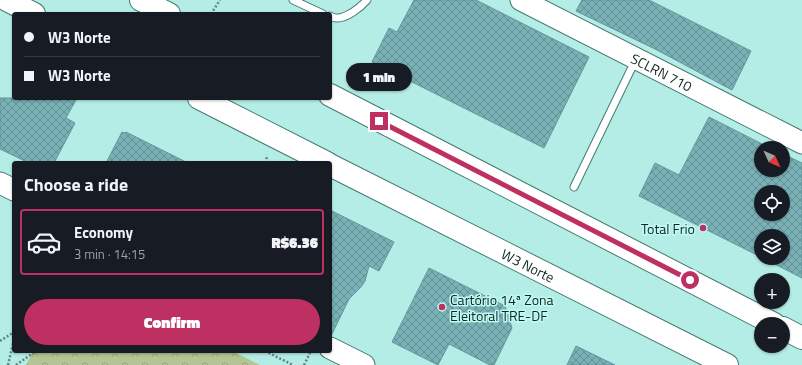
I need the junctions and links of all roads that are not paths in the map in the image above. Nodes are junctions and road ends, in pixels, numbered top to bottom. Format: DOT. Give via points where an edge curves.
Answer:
graph roads {
  1 [pos="7,0"];
  2 [pos="141,0"];
  3 [pos="293,0"];
  4 [pos="367,0"];
  5 [pos="521,0"];
  6 [pos="30,12"];
  7 [pos="165,12"];
  8 [pos="319,12"];
  9 [pos="332,17"];
  10 [pos="636,59"];
  11 [pos="332,96"];
  12 [pos="203,100"];
  13 [pos="802,143"];
  14 [pos="323,161"];
  15 [pos="332,166"];
  16 [pos="0,183"];
  17 [pos="574,187"];
  18 [pos="12,189"];
  19 [pos="760,317"];
  20 [pos="790,332"];
  21 [pos="802,338"];
  22 [pos="332,349"];
  23 [pos="364,365"];
  24 [pos="727,365"];
  1 -- 6 [label="main road"];
  2 -- 7 [label="main road"];
  3 -- 8 [label="lane"];
  4 -- 9 [label="lane" via="362,7 351,13 337,19"];
  5 -- 10 [label="street, SCLRN 710"];
  10 -- 13 [label="street, SCLRN 710"];
  10 -- 17 [label="lane"];
  11 -- 19 [label="main road"];
  12 -- 14 [label="main road"];
  15 -- 24 [label="main road, W3 Norte"];
  16 -- 18 [label="street"];
  20 -- 21 [label="main road"];
  22 -- 23 [label="street"];
}
